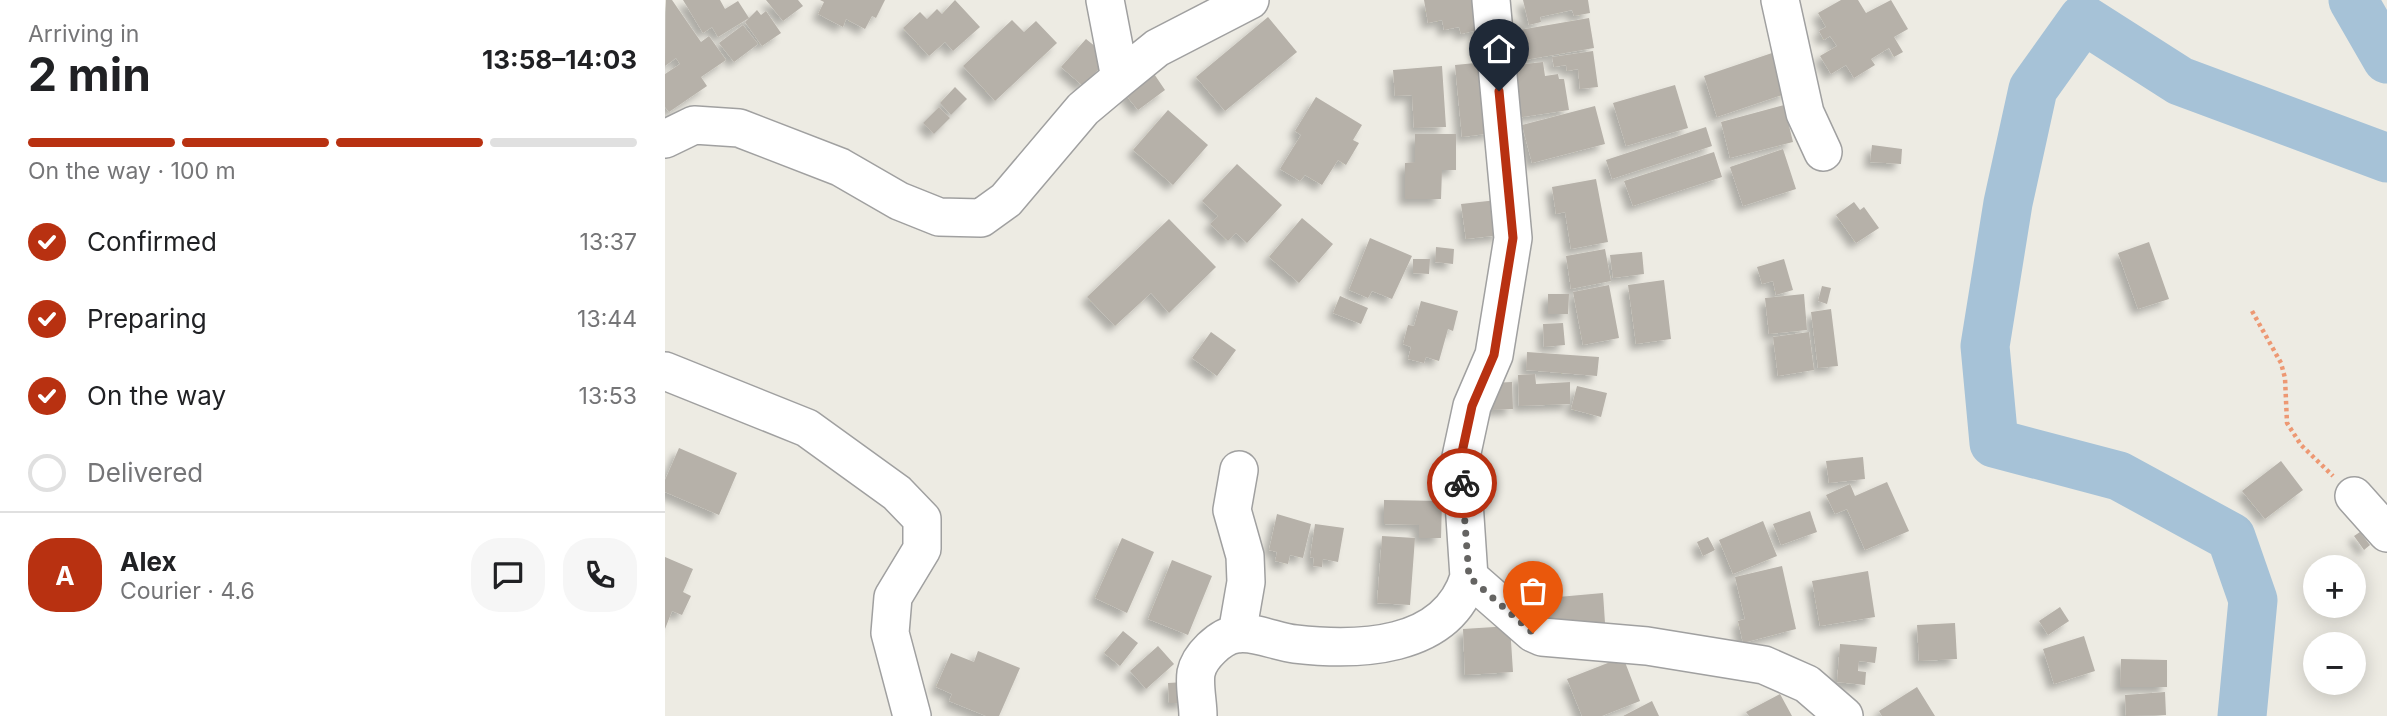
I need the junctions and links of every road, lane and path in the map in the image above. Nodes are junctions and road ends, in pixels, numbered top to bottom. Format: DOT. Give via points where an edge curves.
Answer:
graph roads {
  1 [pos="1105,0"];
  2 [pos="1250,0"];
  3 [pos="1491,0"];
  4 [pos="1780,0"];
  5 [pos="1120,78"];
  6 [pos="665,138"];
  7 [pos="1823,152"];
  8 [pos="2252,311"];
  9 [pos="665,370"];
  10 [pos="1239,470"];
  11 [pos="2354,496"];
  12 [pos="2387,533"];
  13 [pos="1469,577"];
  14 [pos="1237,634"];
  15 [pos="912,716"];
  16 [pos="1198,716"];
  17 [pos="1844,716"];
  1 -- 5 [label="street"];
  2 -- 5 [label="street" via="1157,48"];
  3 -- 13 [label="street" via="1513,238 1494,355 1472,406 1461,457"];
  4 -- 7 [label="street" via="1805,113"];
  5 -- 6 [label="street" via="1083,108 1006,200 981,218 939,217 899,201 840,167 739,128 694,125"];
  8 -- 11 [label="path" via="2281,363 2287,423 2301,445"];
  9 -- 15 [label="street" via="807,428 897,492 922,519 922,549 894,597 890,633"];
  10 -- 14 [label="street" via="1232,510 1245,556 1246,582"];
  11 -- 12 [label="street"];
  13 -- 14 [label="street" via="1466,589 1443,618 1401,641 1354,649"];
  13 -- 17 [label="street" via="1542,637 1647,646 1763,664 1807,684"];
  14 -- 16 [label="street" via="1215,643 1196,672"];
}
